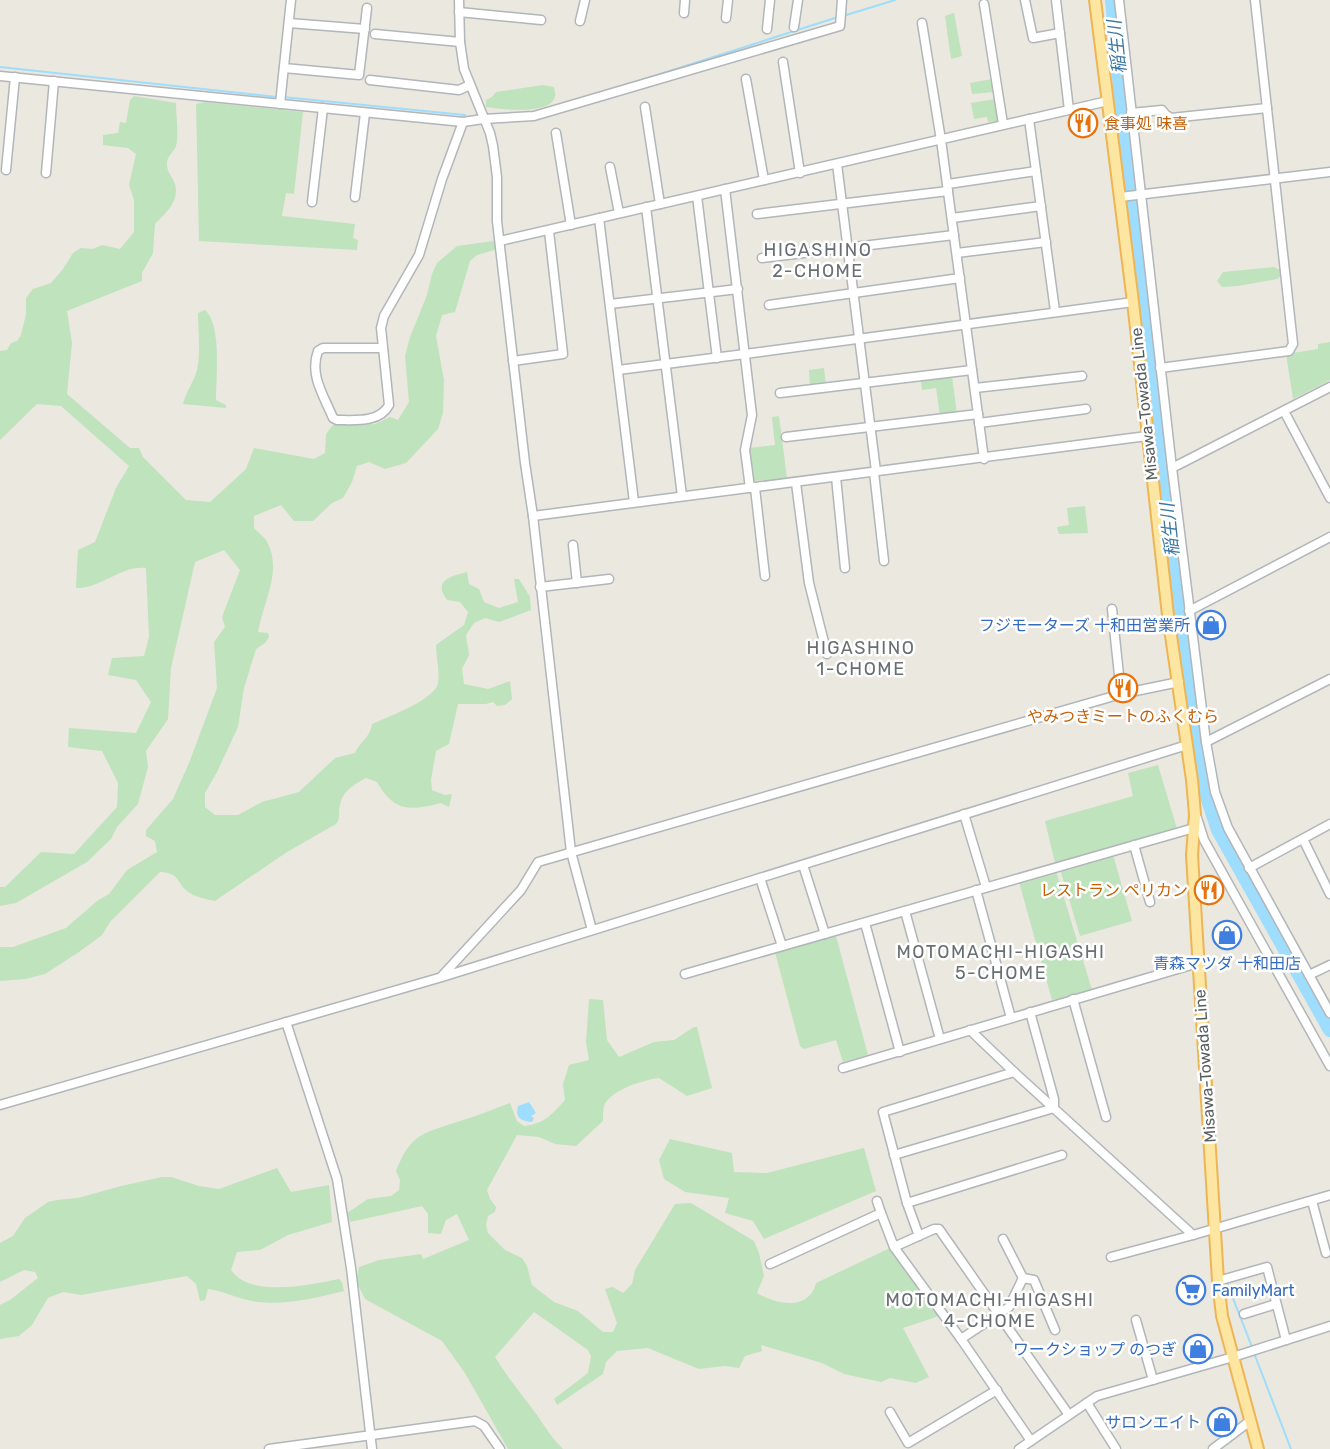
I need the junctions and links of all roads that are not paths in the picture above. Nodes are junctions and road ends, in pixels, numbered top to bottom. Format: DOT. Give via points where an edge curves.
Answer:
graph roads {
  1 [pos="291,0"];
  2 [pos="459,0"];
  3 [pos="585,0"];
  4 [pos="685,0"];
  5 [pos="728,0"];
  6 [pos="770,0"];
  7 [pos="798,0"];
  8 [pos="842,0"];
  9 [pos="1025,0"];
  10 [pos="1056,0"];
  11 [pos="1095,0"];
  12 [pos="1119,0"];
  13 [pos="1255,0"];
  14 [pos="984,4"];
  15 [pos="367,8"];
  16 [pos="459,12"];
  17 [pos="684,13"];
  18 [pos="726,18"];
  19 [pos="541,20"];
  20 [pos="580,21"];
  21 [pos="289,23"];
  22 [pos="922,23"];
  23 [pos="794,27"];
  24 [pos="365,29"];
  25 [pos="767,29"];
  26 [pos="1060,33"];
  27 [pos="375,34"];
  28 [pos="460,42"];
  29 [pos="783,62"];
  30 [pos="284,68"];
  31 [pos="0,76"];
  32 [pos="15,77"];
  33 [pos="746,79"];
  34 [pos="370,80"];
  35 [pos="54,81"];
  36 [pos="470,85"];
  37 [pos="280,99"];
  38 [pos="1108,101"];
  39 [pos="323,108"];
  40 [pos="645,108"];
  41 [pos="1267,108"];
  42 [pos="1069,110"];
  43 [pos="365,113"];
  44 [pos="1131,113"];
  45 [pos="483,119"];
  46 [pos="1029,119"];
  47 [pos="463,122"];
  48 [pos="1004,124"];
  49 [pos="556,133"];
  50 [pos="942,140"];
  51 [pos="837,164"];
  52 [pos="610,167"];
  53 [pos="6,170"];
  54 [pos="1036,171"];
  55 [pos="1330,172"];
  56 [pos="46,173"];
  57 [pos="800,173"];
  58 [pos="1274,177"];
  59 [pos="764,180"];
  60 [pos="948,188"];
  61 [pos="725,189"];
  62 [pos="1140,194"];
  63 [pos="697,196"];
  64 [pos="355,197"];
  65 [pos="1124,197"];
  66 [pos="312,201"];
  67 [pos="842,203"];
  68 [pos="660,204"];
  69 [pos="1041,206"];
  70 [pos="646,207"];
  71 [pos="619,213"];
  72 [pos="757,214"];
  73 [pos="599,218"];
  74 [pos="952,218"];
  75 [pos="571,225"];
  76 [pos="549,231"];
  77 [pos="954,235"];
  78 [pos="500,241"];
  79 [pos="1046,242"];
  80 [pos="847,248"];
  81 [pos="957,253"];
  82 [pos="762,258"];
  83 [pos="960,278"];
  84 [pos="738,289"];
  85 [pos="709,292"];
  86 [pos="853,292"];
  87 [pos="657,298"];
  88 [pos="1133,302"];
  89 [pos="610,304"];
  90 [pos="769,305"];
  91 [pos="1055,311"];
  92 [pos="966,323"];
  93 [pos="859,338"];
  94 [pos="383,348"];
  95 [pos="745,354"];
  96 [pos="717,358"];
  97 [pos="513,361"];
  98 [pos="665,364"];
  99 [pos="1160,368"];
  100 [pos="972,369"];
  101 [pos="618,370"];
  102 [pos="1082,375"];
  103 [pos="865,383"];
  104 [pos="1330,387"];
  105 [pos="975,388"];
  106 [pos="780,393"];
  107 [pos="1086,409"];
  108 [pos="1284,411"];
  109 [pos="979,419"];
  110 [pos="870,428"];
  111 [pos="1147,436"];
  112 [pos="786,437"];
  113 [pos="984,459"];
  114 [pos="1172,468"];
  115 [pos="875,472"];
  116 [pos="836,477"];
  117 [pos="796,483"];
  118 [pos="752,488"];
  119 [pos="682,496"];
  120 [pos="1330,498"];
  121 [pos="634,502"];
  122 [pos="533,516"];
  123 [pos="1330,537"];
  124 [pos="573,545"];
  125 [pos="884,561"];
  126 [pos="845,568"];
  127 [pos="765,576"];
  128 [pos="609,579"];
  129 [pos="577,583"];
  130 [pos="540,587"];
  131 [pos="1112,609"];
  132 [pos="1189,611"];
  133 [pos="827,654"];
  134 [pos="1330,679"];
  135 [pos="1179,682"];
  136 [pos="1121,694"];
  137 [pos="1206,742"];
  138 [pos="1188,745"];
  139 [pos="964,814"];
  140 [pos="1195,814"];
  141 [pos="1329,827"];
  142 [pos="1194,828"];
  143 [pos="1303,839"];
  144 [pos="1134,845"];
  145 [pos="571,852"];
  146 [pos="802,865"];
  147 [pos="1249,868"];
  148 [pos="760,878"];
  149 [pos="986,887"];
  150 [pos="976,891"];
  151 [pos="1330,894"];
  152 [pos="1150,902"];
  153 [pos="905,911"];
  154 [pos="865,922"];
  155 [pos="592,930"];
  156 [pos="825,934"];
  157 [pos="782,946"];
  158 [pos="1198,963"];
  159 [pos="1330,965"];
  160 [pos="685,974"];
  161 [pos="1309,975"];
  162 [pos="442,977"];
  163 [pos="1074,999"];
  164 [pos="1030,1012"];
  165 [pos="1330,1013"];
  166 [pos="1011,1018"];
  167 [pos="286,1022"];
  168 [pos="970,1030"];
  169 [pos="940,1039"];
  170 [pos="900,1052"];
  171 [pos="1330,1066"];
  172 [pos="843,1068"];
  173 [pos="1014,1072"];
  174 [pos="0,1105"];
  175 [pos="1054,1108"];
  176 [pos="1106,1117"];
  177 [pos="894,1155"];
  178 [pos="1062,1155"];
  179 [pos="1330,1196"];
  180 [pos="877,1201"];
  181 [pos="1312,1201"];
  182 [pos="907,1203"];
  183 [pos="881,1213"];
  184 [pos="1215,1228"];
  185 [pos="1193,1235"];
  186 [pos="919,1236"];
  187 [pos="1003,1239"];
  188 [pos="894,1247"];
  189 [pos="1326,1253"];
  190 [pos="1111,1257"];
  191 [pos="770,1264"];
  192 [pos="1023,1278"];
  193 [pos="1218,1281"];
  194 [pos="1276,1304"];
  195 [pos="998,1314"];
  196 [pos="1244,1314"];
  197 [pos="1136,1320"];
  198 [pos="1330,1326"];
  199 [pos="1055,1330"];
  200 [pos="961,1339"];
  201 [pos="1286,1340"];
  202 [pos="1233,1357"];
  203 [pos="1153,1380"];
  204 [pos="996,1390"];
  205 [pos="1087,1403"];
  206 [pos="890,1412"];
  207 [pos="1069,1415"];
  208 [pos="1250,1422"];
  209 [pos="371,1436"];
  210 [pos="1031,1441"];
  211 [pos="269,1449"];
  212 [pos="372,1449"];
  213 [pos="500,1449"];
  214 [pos="1020,1449"];
  215 [pos="1116,1449"];
  216 [pos="1213,1449"];
  217 [pos="1258,1449"];
  1 -- 21 [label="street"];
  2 -- 16 [label="street"];
  3 -- 20 [label="street"];
  4 -- 17 [label="street"];
  5 -- 18 [label="street"];
  6 -- 25 [label="street"];
  7 -- 23 [label="street"];
  8 -- 45 [label="street" via="840,26 534,116"];
  9 -- 26 [label="street" via="1033,38"];
  10 -- 26 [label="street"];
  11 -- 38 [label="main road, Misawa-Towada Line"];
  12 -- 44 [label="street"];
  13 -- 41 [label="street"];
  14 -- 48 [label="street"];
  15 -- 24 [label="street"];
  16 -- 19 [label="street"];
  16 -- 28 [label="street"];
  21 -- 24 [label="street"];
  21 -- 30 [label="street"];
  22 -- 50 [label="street"];
  24 -- 30 [label="street" via="359,75"];
  26 -- 42 [label="street"];
  27 -- 28 [label="street"];
  28 -- 36 [label="street"];
  29 -- 57 [label="street"];
  30 -- 37 [label="street"];
  31 -- 32 [label="street"];
  32 -- 35 [label="street"];
  32 -- 53 [label="street"];
  33 -- 59 [label="street"];
  34 -- 36 [label="street" via="459,90"];
  35 -- 37 [label="street"];
  35 -- 56 [label="street"];
  36 -- 45 [label="street"];
  37 -- 39 [label="street"];
  38 -- 42 [label="street"];
  38 -- 65 [label="main road, Misawa-Towada Line"];
  39 -- 43 [label="street"];
  39 -- 66 [label="street"];
  40 -- 68 [label="street"];
  41 -- 44 [label="street" via="1171,118 1162,110"];
  41 -- 58 [label="street"];
  42 -- 46 [label="street"];
  43 -- 47 [label="street"];
  43 -- 64 [label="street"];
  44 -- 62 [label="street"];
  45 -- 47 [label="street"];
  45 -- 78 [label="street" via="493,146"];
  46 -- 48 [label="street"];
  46 -- 54 [label="street"];
  47 -- 94 [label="street" via="419,255 384,316"];
  48 -- 50 [label="street"];
  49 -- 75 [label="street"];
  50 -- 51 [label="street"];
  50 -- 60 [label="street"];
  51 -- 57 [label="street"];
  51 -- 67 [label="street"];
  52 -- 71 [label="street"];
  54 -- 60 [label="street"];
  54 -- 69 [label="street"];
  55 -- 58 [label="street"];
  57 -- 59 [label="street"];
  58 -- 62 [label="street"];
  58 -- 99 [label="street" via="1291,348"];
  59 -- 61 [label="street"];
  60 -- 67 [label="street"];
  60 -- 74 [label="street"];
  61 -- 63 [label="street"];
  61 -- 84 [label="street"];
  62 -- 65 [label="street"];
  62 -- 99 [label="street"];
  63 -- 68 [label="street"];
  63 -- 85 [label="street"];
  65 -- 88 [label="main road, Misawa-Towada Line"];
  67 -- 72 [label="street"];
  67 -- 80 [label="street"];
  68 -- 70 [label="street"];
  69 -- 74 [label="street"];
  69 -- 79 [label="street"];
  70 -- 71 [label="street"];
  70 -- 87 [label="street"];
  71 -- 73 [label="street"];
  73 -- 75 [label="street"];
  73 -- 89 [label="street"];
  74 -- 77 [label="street"];
  75 -- 76 [label="street"];
  76 -- 78 [label="street"];
  76 -- 97 [label="street" via="563,354"];
  77 -- 80 [label="street"];
  77 -- 81 [label="street"];
  78 -- 97 [label="street"];
  79 -- 81 [label="street"];
  79 -- 91 [label="street"];
  80 -- 82 [label="street"];
  80 -- 86 [label="street"];
  81 -- 83 [label="street"];
  83 -- 86 [label="street"];
  83 -- 92 [label="street"];
  84 -- 85 [label="street"];
  84 -- 95 [label="street"];
  85 -- 87 [label="street"];
  85 -- 96 [label="street"];
  86 -- 90 [label="street"];
  86 -- 93 [label="street"];
  87 -- 89 [label="street"];
  87 -- 98 [label="street"];
  88 -- 91 [label="street"];
  88 -- 111 [label="main road, Misawa-Towada Line"];
  89 -- 101 [label="street"];
  91 -- 92 [label="street"];
  92 -- 93 [label="street"];
  92 -- 100 [label="street"];
  93 -- 95 [label="street"];
  93 -- 103 [label="street"];
  94 -- 94 [label="street" via="387,410 368,419 333,418 316,380 318,351"];
  95 -- 96 [label="street"];
  95 -- 118 [label="street" via="752,415 745,450"];
  96 -- 98 [label="street"];
  97 -- 122 [label="street"];
  98 -- 101 [label="street"];
  98 -- 119 [label="street"];
  99 -- 114 [label="street"];
  100 -- 103 [label="street"];
  100 -- 105 [label="street"];
  101 -- 121 [label="street"];
  102 -- 105 [label="street"];
  103 -- 106 [label="street"];
  103 -- 110 [label="street"];
  104 -- 108 [label="street"];
  105 -- 109 [label="street"];
  107 -- 109 [label="street"];
  108 -- 114 [label="street"];
  108 -- 120 [label="street"];
  109 -- 110 [label="street"];
  109 -- 113 [label="street"];
  110 -- 112 [label="street"];
  110 -- 115 [label="street"];
  111 -- 113 [label="street"];
  111 -- 135 [label="main road, Misawa-Towada Line"];
  113 -- 115 [label="street"];
  114 -- 132 [label="street"];
  115 -- 116 [label="street"];
  115 -- 125 [label="street"];
  116 -- 117 [label="street"];
  116 -- 126 [label="street"];
  117 -- 118 [label="street"];
  117 -- 133 [label="street" via="809,583"];
  118 -- 119 [label="street"];
  118 -- 127 [label="street"];
  119 -- 121 [label="street"];
  121 -- 122 [label="street"];
  122 -- 130 [label="street"];
  123 -- 132 [label="street"];
  124 -- 129 [label="street"];
  128 -- 129 [label="street"];
  129 -- 130 [label="street"];
  130 -- 145 [label="street"];
  131 -- 136 [label="street"];
  132 -- 137 [label="street"];
  134 -- 137 [label="street"];
  135 -- 136 [label="street"];
  135 -- 138 [label="main road, Misawa-Towada Line"];
  136 -- 145 [label="street"];
  137 -- 147 [label="street" via="1219,805"];
  138 -- 139 [label="street"];
  138 -- 140 [label="main road, Misawa-Towada Line"];
  139 -- 146 [label="street"];
  139 -- 149 [label="street"];
  140 -- 142 [label="main road, Misawa-Towada Line"];
  140 -- 171 [label="street" via="1204,840"];
  141 -- 143 [label="street"];
  142 -- 144 [label="street"];
  142 -- 158 [label="main road, Misawa-Towada Line"];
  143 -- 147 [label="street"];
  143 -- 151 [label="street"];
  144 -- 149 [label="street"];
  144 -- 152 [label="street"];
  145 -- 155 [label="street"];
  145 -- 162 [label="street" via="538,862 521,891"];
  146 -- 148 [label="street"];
  146 -- 156 [label="street"];
  147 -- 161 [label="street"];
  148 -- 155 [label="street"];
  148 -- 157 [label="street"];
  149 -- 150 [label="street"];
  150 -- 153 [label="street"];
  150 -- 166 [label="street"];
  153 -- 154 [label="street"];
  153 -- 169 [label="street"];
  154 -- 156 [label="street"];
  154 -- 170 [label="street"];
  155 -- 162 [label="street"];
  156 -- 157 [label="street"];
  157 -- 160 [label="street"];
  158 -- 163 [label="street"];
  158 -- 184 [label="main road, Misawa-Towada Line"];
  159 -- 161 [label="street"];
  161 -- 165 [label="street"];
  162 -- 167 [label="street"];
  163 -- 164 [label="street"];
  163 -- 176 [label="street"];
  164 -- 166 [label="street"];
  164 -- 175 [label="street"];
  166 -- 168 [label="street"];
  167 -- 174 [label="street"];
  167 -- 209 [label="street" via="337,1179"];
  168 -- 169 [label="street"];
  168 -- 173 [label="street"];
  169 -- 170 [label="street"];
  170 -- 172 [label="street"];
  173 -- 175 [label="street"];
  173 -- 177 [label="street" via="883,1112"];
  175 -- 177 [label="street"];
  175 -- 185 [label="street"];
  177 -- 182 [label="street"];
  178 -- 182 [label="street"];
  179 -- 181 [label="street"];
  180 -- 183 [label="street"];
  181 -- 184 [label="street"];
  181 -- 189 [label="street"];
  182 -- 186 [label="street"];
  183 -- 188 [label="street"];
  183 -- 191 [label="street"];
  184 -- 185 [label="street"];
  184 -- 193 [label="main road, Misawa-Towada Line"];
  185 -- 190 [label="street"];
  186 -- 188 [label="street"];
  186 -- 195 [label="street" via="939,1229"];
  187 -- 192 [label="street"];
  188 -- 200 [label="street"];
  192 -- 195 [label="street" via="1009,1307"];
  192 -- 199 [label="street" via="1034,1280"];
  193 -- 194 [label="street" via="1267,1268"];
  193 -- 202 [label="main road, Misawa-Towada Line"];
  194 -- 196 [label="street"];
  194 -- 201 [label="street"];
  195 -- 200 [label="street"];
  195 -- 207 [label="street"];
  197 -- 203 [label="street"];
  198 -- 201 [label="street"];
  200 -- 204 [label="street"];
  201 -- 202 [label="street"];
  202 -- 203 [label="street"];
  202 -- 208 [label="main road, Misawa-Towada Line"];
  203 -- 205 [label="street" via="1107,1392"];
  204 -- 206 [label="street" via="908,1443"];
  204 -- 210 [label="street"];
  205 -- 207 [label="street"];
  205 -- 215 [label="street"];
  207 -- 210 [label="street"];
  208 -- 216 [label="street"];
  208 -- 217 [label="main road, Misawa-Towada Line"];
  209 -- 211 [label="street"];
  209 -- 212 [label="street"];
  209 -- 213 [label="street" via="476,1421"];
  210 -- 214 [label="street"];
}
